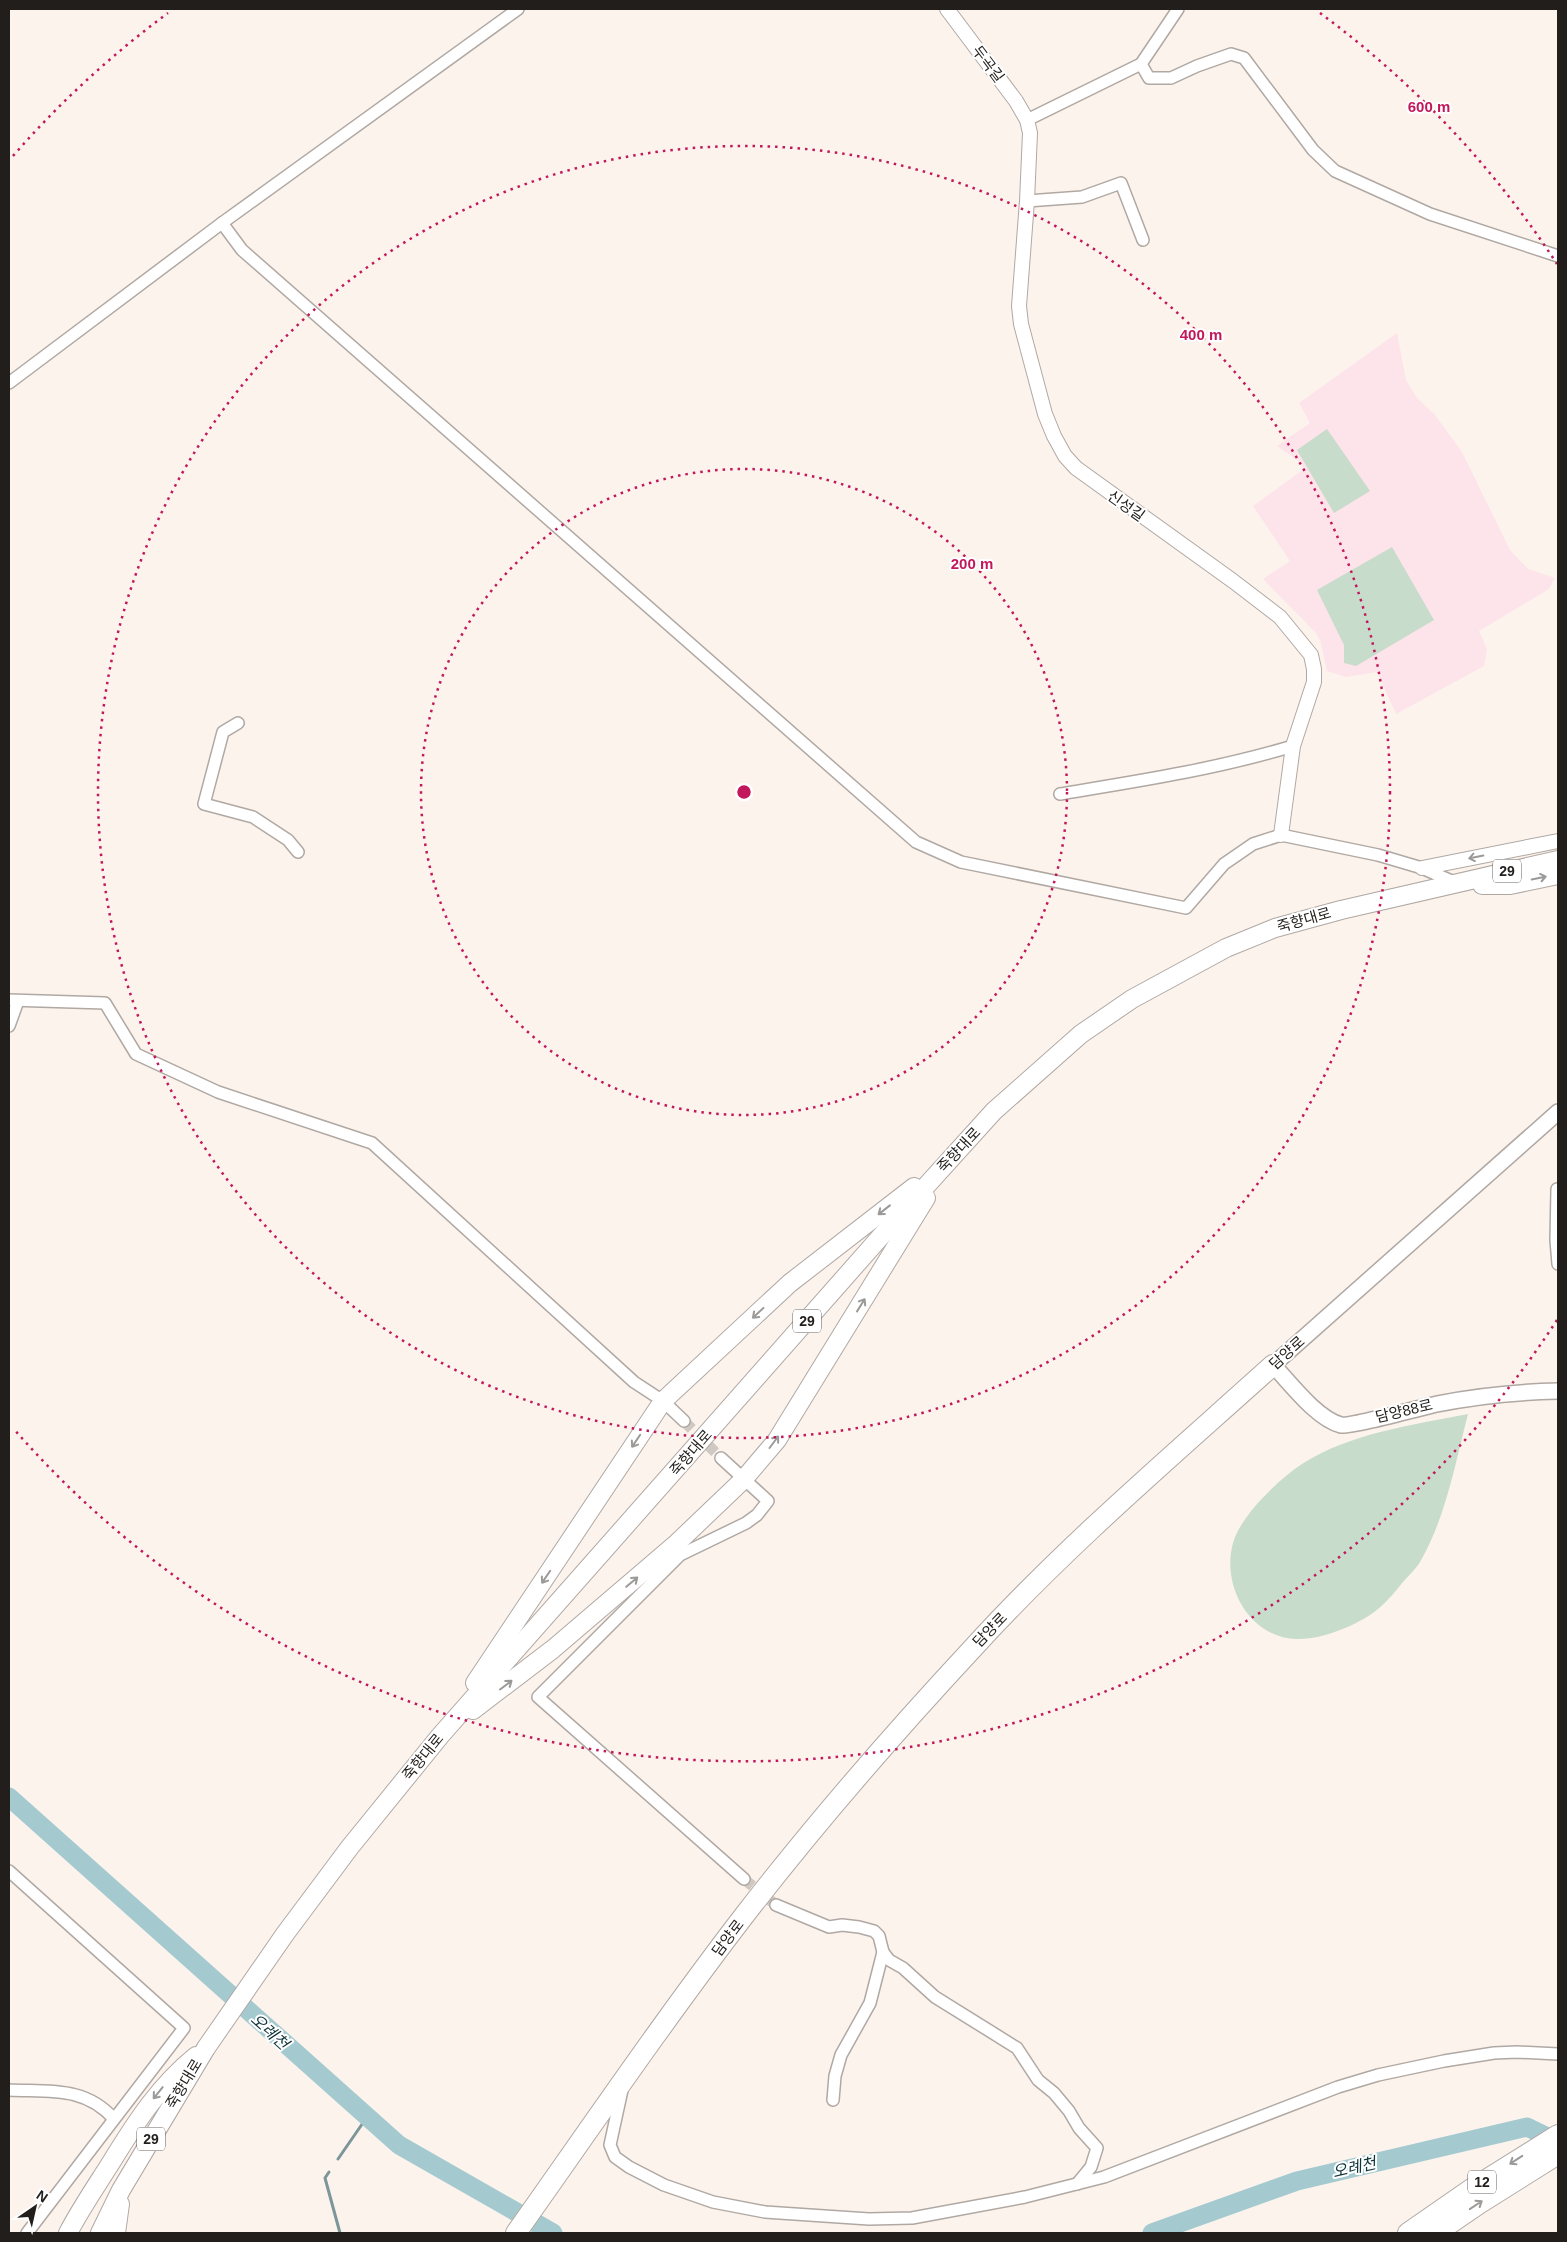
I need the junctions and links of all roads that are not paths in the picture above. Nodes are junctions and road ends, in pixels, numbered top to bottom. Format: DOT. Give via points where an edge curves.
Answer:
graph roads {
  1 [pos="518,9"];
  2 [pos="947,9"];
  3 [pos="1178,9"];
  4 [pos="1141,64"];
  5 [pos="1027,120"];
  6 [pos="1027,201"];
  7 [pos="222,224"];
  8 [pos="1143,240"];
  9 [pos="1558,256"];
  10 [pos="9,382"];
  11 [pos="238,723"];
  12 [pos="1293,746"];
  13 [pos="1060,794"];
  14 [pos="1281,835"];
  15 [pos="1558,841"];
  16 [pos="298,852"];
  17 [pos="1558,860"];
  18 [pos="1422,868"];
  19 [pos="1558,874"];
  20 [pos="1456,883"];
  21 [pos="14,1000"];
  22 [pos="9,1026"];
  23 [pos="1558,1112"];
  24 [pos="950,1159"];
  25 [pos="1557,1189"];
  26 [pos="1558,1264"];
  27 [pos="1273,1366"];
  28 [pos="1558,1391"];
  29 [pos="663,1401"];
  30 [pos="684,1421"];
  31 [pos="721,1458"];
  32 [pos="743,1480"];
  33 [pos="440,1736"];
  34 [pos="9,1871"];
  35 [pos="744,1879"];
  36 [pos="776,1905"];
  37 [pos="883,1952"];
  38 [pos="206,2048"];
  39 [pos="1558,2054"];
  40 [pos="624,2081"];
  41 [pos="9,2090"];
  42 [pos="833,2100"];
  43 [pos="114,2119"];
  44 [pos="1558,2135"];
  45 [pos="1558,2154"];
  46 [pos="1077,2184"];
  47 [pos="122,2190"];
  48 [pos="27,2233"];
  49 [pos="68,2233"];
  50 [pos="100,2233"];
  51 [pos="116,2233"];
  52 [pos="516,2233"];
  53 [pos="1408,2233"];
  54 [pos="1436,2233"];
  1 -- 7 [label="street"];
  2 -- 5 [label="street, 두곡길"];
  3 -- 4 [label="street"];
  4 -- 5 [label="street"];
  4 -- 9 [label="street" via="1149,78 1171,78 1231,54 1244,58 1313,150 1335,171 1430,214"];
  5 -- 6 [label="street, 신성길" via="1030,133"];
  6 -- 8 [label="street" via="1082,197 1121,183"];
  6 -- 12 [label="street, 신성길" via="1019,306 1021,324 1054,436 1076,468 1234,581 1280,617 1300,639 1311,655 1314,682"];
  7 -- 10 [label="street"];
  7 -- 14 [label="street" via="249,256 916,842 961,862 1186,908 1224,864 1253,844"];
  11 -- 16 [label="street" via="222,732 204,804 252,817 288,840"];
  12 -- 13 [label="street" via="1159,778"];
  12 -- 14 [label="street, 신성길"];
  14 -- 18 [label="street" via="1378,854"];
  15 -- 18 [label="street, one-way"];
  17 -- 20 [label="main road, 죽향대로 / 29"];
  18 -- 20 [label="street"];
  20 -- 19 [label="main road, 죽향대로 / 29, one-way" via="1510,885"];
  20 -- 24 [label="main road, 죽향대로 / 29" via="1275,928 1181,971 1081,1034 994,1111"];
  21 -- 22 [label="street"];
  21 -- 29 [label="street" via="105,1003 136,1054 218,1092 372,1143 634,1382"];
  23 -- 27 [label="main road, 담양로"];
  24 -- 29 [label="main road, one-way" via="790,1283"];
  32 -- 24 [label="main road, one-way" via="777,1440"];
  24 -- 33 [label="main road, 죽향대로 / 29"];
  25 -- 26 [label="street"];
  27 -- 28 [label="main road, 담양88로" via="1318,1411 1344,1426 1473,1398"];
  27 -- 40 [label="highway, 담양로" via="1119,1502 974,1645 786,1863"];
  29 -- 30 [label="street"];
  29 -- 33 [label="main road, one-way"];
  31 -- 32 [label="street"];
  33 -- 32 [label="main road, one-way" via="554,1649 677,1543"];
  32 -- 35 [label="street" via="768,1500 757,1516 680,1555 538,1697"];
  33 -- 38 [label="main road, 죽향대로 / 29" via="285,1934"];
  34 -- 43 [label="street" via="184,2028"];
  36 -- 37 [label="street" via="829,1927 842,1925 874,1931 879,1936"];
  37 -- 42 [label="street" via="870,2003 841,2055"];
  37 -- 46 [label="street" via="888,1960 903,1968 935,1997 1017,2048 1038,2080 1054,2093 1097,2148 1091,2167"];
  38 -- 47 [label="main road, 죽향대로 / 29"];
  38 -- 49 [label="main road, one-way" via="176,2072 152,2101"];
  39 -- 46 [label="street" via="1494,2053 1378,2074 1120,2172"];
  40 -- 46 [label="street" via="610,2145 616,2157 629,2168 664,2185 713,2202 812,2216 912,2218"];
  40 -- 52 [label="highway, 담양로"];
  41 -- 43 [label="street" via="77,2094 103,2106"];
  43 -- 48 [label="street"];
  44 -- 53 [label="highway, 12, one-way"];
  54 -- 45 [label="highway, 12, one-way"];
  47 -- 50 [label="main road, 죽향대로 / 29"];
  47 -- 51 [label="main road"];
}
